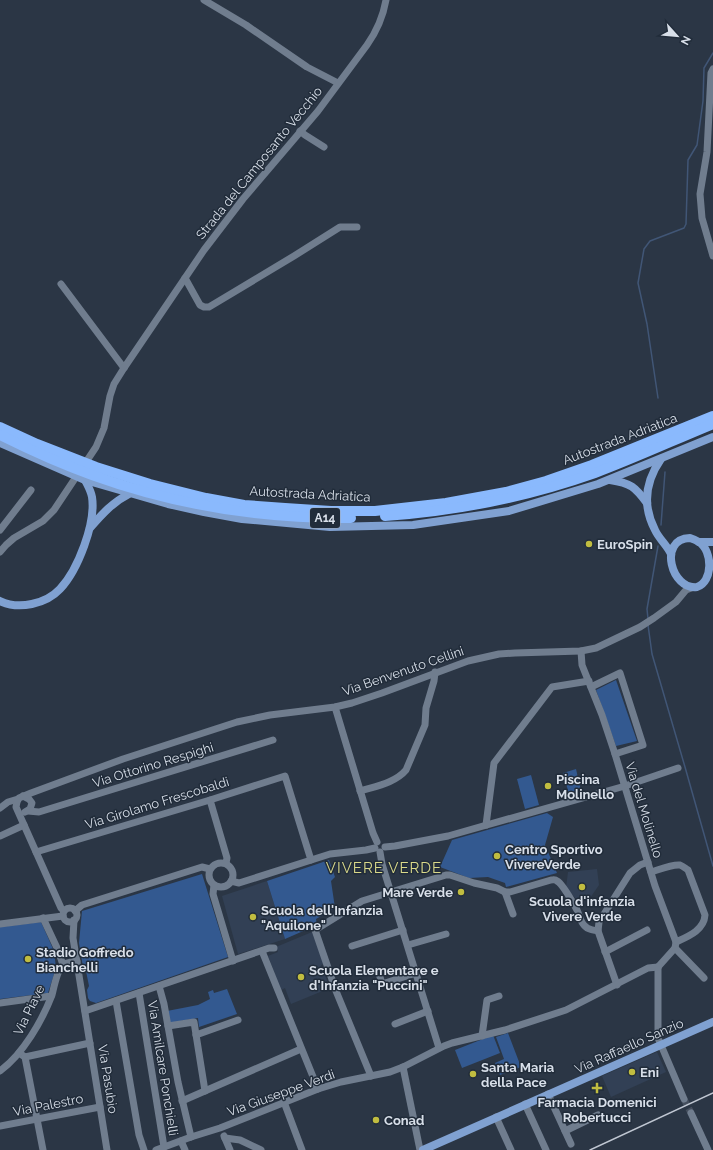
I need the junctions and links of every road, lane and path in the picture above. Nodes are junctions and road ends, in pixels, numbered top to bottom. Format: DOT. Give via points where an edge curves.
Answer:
graph roads {
  1 [pos="204,0"];
  2 [pos="386,0"];
  3 [pos="713,70"];
  4 [pos="338,83"];
  5 [pos="300,131"];
  6 [pos="324,147"];
  7 [pos="356,227"];
  8 [pos="713,256"];
  9 [pos="185,278"];
  10 [pos="61,284"];
  11 [pos="124,368"];
  12 [pos="713,416"];
  13 [pos="713,424"];
  14 [pos="0,427"];
  15 [pos="0,435"];
  16 [pos="713,437"];
  17 [pos="665,440"];
  18 [pos="0,443"];
  19 [pos="652,446"];
  20 [pos="661,458"];
  21 [pos="634,470"];
  22 [pos="85,480"];
  23 [pos="607,480"];
  24 [pos="650,480"];
  25 [pos="631,486"];
  26 [pos="109,488"];
  27 [pos="31,490"];
  28 [pos="129,494"];
  29 [pos="92,499"];
  30 [pos="647,503"];
  31 [pos="110,506"];
  32 [pos="90,528"];
  33 [pos="0,530"];
  34 [pos="662,539"];
  35 [pos="677,542"];
  36 [pos="699,542"];
  37 [pos="713,542"];
  38 [pos="0,552"];
  39 [pos="671,554"];
  40 [pos="711,555"];
  41 [pos="711,576"];
  42 [pos="682,582"];
  43 [pos="694,587"];
  44 [pos="680,598"];
  45 [pos="0,601"];
  46 [pos="9,604"];
  47 [pos="0,606"];
  48 [pos="582,651"];
  49 [pos="435,672"];
  50 [pos="590,684"];
  51 [pos="334,707"];
  52 [pos="273,740"];
  53 [pos="615,754"];
  54 [pos="678,768"];
  55 [pos="625,786"];
  56 [pos="360,791"];
  57 [pos="210,800"];
  58 [pos="24,805"];
  59 [pos="2,807"];
  60 [pos="23,822"];
  61 [pos="486,825"];
  62 [pos="0,836"];
  63 [pos="379,847"];
  64 [pos="36,852"];
  65 [pos="311,860"];
  66 [pos="648,862"];
  67 [pos="226,863"];
  68 [pos="210,869"];
  69 [pos="651,872"];
  70 [pos="232,881"];
  71 [pos="214,885"];
  72 [pos="391,892"];
  73 [pos="505,892"];
  74 [pos="75,911"];
  75 [pos="514,914"];
  76 [pos="67,917"];
  77 [pos="43,918"];
  78 [pos="0,924"];
  79 [pos="403,930"];
  80 [pos="647,930"];
  81 [pos="598,931"];
  82 [pos="446,934"];
  83 [pos="676,945"];
  84 [pos="352,946"];
  85 [pos="408,946"];
  86 [pos="274,948"];
  87 [pos="262,951"];
  88 [pos="606,952"];
  89 [pos="77,961"];
  90 [pos="233,961"];
  91 [pos="63,965"];
  92 [pos="658,967"];
  93 [pos="416,973"];
  94 [pos="380,977"];
  95 [pos="704,978"];
  96 [pos="617,985"];
  97 [pos="159,986"];
  98 [pos="138,993"];
  99 [pos="51,996"];
  100 [pos="500,996"];
  101 [pos="116,1001"];
  102 [pos="0,1003"];
  103 [pos="85,1011"];
  104 [pos="428,1011"];
  105 [pos="238,1020"];
  106 [pos="713,1022"];
  107 [pos="395,1024"];
  108 [pos="168,1026"];
  109 [pos="196,1035"];
  110 [pos="482,1036"];
  111 [pos="90,1043"];
  112 [pos="661,1045"];
  113 [pos="440,1048"];
  114 [pos="301,1049"];
  115 [pos="22,1055"];
  116 [pos="403,1067"];
  117 [pos="0,1070"];
  118 [pos="371,1076"];
  119 [pos="318,1090"];
  120 [pos="205,1091"];
  121 [pos="548,1094"];
  122 [pos="684,1099"];
  123 [pos="182,1101"];
  124 [pos="284,1102"];
  125 [pos="525,1104"];
  126 [pos="100,1107"];
  127 [pos="691,1113"];
  128 [pos="598,1115"];
  129 [pos="496,1117"];
  130 [pos="37,1119"];
  131 [pos="0,1126"];
  132 [pos="220,1128"];
  133 [pos="565,1131"];
  134 [pos="191,1137"];
  135 [pos="226,1138"];
  136 [pos="181,1141"];
  137 [pos="572,1144"];
  138 [pos="164,1147"];
  139 [pos="43,1150"];
  140 [pos="107,1150"];
  141 [pos="144,1150"];
  142 [pos="156,1150"];
  143 [pos="185,1150"];
  144 [pos="230,1150"];
  145 [pos="261,1150"];
  146 [pos="302,1150"];
  147 [pos="421,1150"];
  148 [pos="511,1150"];
  149 [pos="546,1150"];
  150 [pos="708,1150"];
  1 -- 4 [label="street, Strada del Camposanto Vecchio" via="306,67"];
  2 -- 4 [label="street, Strada del Camposanto Vecchio" via="374,35"];
  3 -- 8 [label="street" via="707,152 700,194 702,218"];
  4 -- 5 [label="street, Strada del Camposanto Vecchio"];
  5 -- 6 [label="street"];
  5 -- 9 [label="street, Strada del Camposanto Vecchio" via="243,199"];
  7 -- 9 [label="street" via="340,227 209,307 200,305"];
  9 -- 11 [label="street, Strada del Camposanto Vecchio"];
  10 -- 11 [label="street"];
  11 -- 38 [label="street, Strada del Camposanto Vecchio" via="114,384 104,428 96,447 54,510 43,521 14,538"];
  12 -- 17 [label="highway, Autostrada Adriatica / A14"];
  13 -- 17 [label="highway, Autostrada Adriatica / A14"];
  14 -- 19 [label="highway, Autostrada Adriatica / A14" via="96,467 150,484 244,505 331,511 375,511 446,503 506,492"];
  15 -- 19 [label="highway, Autostrada Adriatica / A14" via="92,475 147,492 245,512 330,518 414,514 506,499 595,473"];
  16 -- 20 [label="main road"];
  17 -- 19 [label="highway, Autostrada Adriatica / A14"];
  18 -- 22 [label="main road"];
  20 -- 21 [label="main road"];
  20 -- 24 [label="main road"];
  21 -- 23 [label="main road"];
  21 -- 24 [label="main road" via="644,473"];
  21 -- 25 [label="main road"];
  22 -- 26 [label="main road"];
  22 -- 29 [label="main road"];
  23 -- 25 [label="main road"];
  23 -- 28 [label="main road" via="509,511 413,525 330,527 242,519"];
  24 -- 30 [label="main road"];
  25 -- 30 [label="main road"];
  26 -- 28 [label="main road"];
  26 -- 29 [label="main road" via="98,492"];
  26 -- 31 [label="main road" via="112,497"];
  27 -- 33 [label="street"];
  28 -- 31 [label="main road"];
  29 -- 32 [label="main road"];
  30 -- 34 [label="main road" via="650,518"];
  31 -- 32 [label="main road"];
  32 -- 46 [label="main road" via="77,562 59,589 36,603"];
  34 -- 35 [label="main road" via="670,543"];
  34 -- 39 [label="main road"];
  35 -- 36 [label="main road" via="690,538"];
  35 -- 39 [label="main road"];
  36 -- 37 [label="main road"];
  36 -- 40 [label="main road"];
  39 -- 42 [label="main road" via="674,571"];
  40 -- 41 [label="main road"];
  41 -- 43 [label="main road" via="703,584"];
  42 -- 43 [label="main road"];
  42 -- 44 [label="street"];
  43 -- 44 [label="street, Via Benvenuto Cellini" via="686,590"];
  44 -- 48 [label="street, Via Benvenuto Cellini" via="640,627 596,648"];
  45 -- 46 [label="main road"];
  46 -- 47 [label="main road"];
  48 -- 49 [label="street, Via Benvenuto Cellini" via="499,654"];
  48 -- 50 [label="street, Via del Molinello" via="582,665"];
  49 -- 51 [label="street, Via Benvenuto Cellini" via="382,693"];
  49 -- 56 [label="street" via="426,708 425,725 406,770 401,776"];
  50 -- 53 [label="street, Via del Molinello"];
  50 -- 53 [label="street, Via del Molinello" via="620,673 643,745"];
  50 -- 61 [label="street" via="552,687 494,763"];
  51 -- 56 [label="street"];
  51 -- 58 [label="street, Via Benvenuto Cellini" via="270,714 237,722 35,791"];
  52 -- 58 [label="street, Via Ottorino Respighi" via="39,812"];
  53 -- 55 [label="street, Via del Molinello"];
  54 -- 55 [label="street"];
  55 -- 61 [label="street"];
  55 -- 66 [label="street, Via del Molinello"];
  56 -- 63 [label="street"];
  57 -- 64 [label="street, Via Girolamo Frescobaldi"];
  57 -- 65 [label="street, Via Girolamo Frescobaldi" via="286,776"];
  57 -- 67 [label="street" via="227,858"];
  58 -- 59 [label="street"];
  58 -- 60 [label="street, Via Pasubio"];
  60 -- 62 [label="street"];
  60 -- 64 [label="street, Via Pasubio"];
  61 -- 63 [label="street" via="432,840"];
  63 -- 65 [label="street" via="330,854"];
  63 -- 72 [label="street"];
  64 -- 76 [label="street, Via Pasubio"];
  65 -- 70 [label="street" via="239,883"];
  66 -- 69 [label="street, Via del Molinello"];
  66 -- 81 [label="street" via="634,869 626,878 599,922"];
  67 -- 68 [label="street" via="219,862"];
  67 -- 70 [label="street" via="233,873"];
  68 -- 71 [label="street" via="210,879"];
  68 -- 74 [label="street" via="198,868 82,905"];
  69 -- 83 [label="street, Via del Molinello"];
  69 -- 83 [label="street, Via del Molinello" via="675,865 685,867 705,915 701,928"];
  70 -- 71 [label="street" via="226,886"];
  71 -- 90 [label="street" via="213,894"];
  72 -- 73 [label="street" via="446,875"];
  72 -- 79 [label="street"];
  72 -- 118 [label="street" via="362,901 315,930 336,991"];
  73 -- 75 [label="street"];
  73 -- 81 [label="street" via="514,892 551,880 558,881 581,922 586,927"];
  74 -- 76 [label="street" via="76,914"];
  74 -- 76 [label="street" via="70,908"];
  76 -- 77 [label="street"];
  76 -- 89 [label="street, Via Pasubio"];
  77 -- 78 [label="street"];
  77 -- 91 [label="street"];
  79 -- 84 [label="street"];
  79 -- 85 [label="street"];
  80 -- 88 [label="street"];
  81 -- 88 [label="street"];
  82 -- 85 [label="street"];
  83 -- 92 [label="street"];
  83 -- 95 [label="street"];
  85 -- 93 [label="street"];
  86 -- 87 [label="street"];
  87 -- 90 [label="street"];
  87 -- 114 [label="street"];
  88 -- 96 [label="street"];
  89 -- 91 [label="street"];
  89 -- 103 [label="street, Via Pasubio"];
  90 -- 97 [label="street"];
  91 -- 99 [label="street, Via Piave"];
  92 -- 96 [label="street, Via Giuseppe Verdi" via="648,968"];
  92 -- 112 [label="street" via="658,1038"];
  93 -- 94 [label="street" via="382,984"];
  93 -- 104 [label="street"];
  96 -- 110 [label="street, Via Giuseppe Verdi" via="566,1010"];
  97 -- 98 [label="street"];
  97 -- 108 [label="street"];
  98 -- 101 [label="street"];
  98 -- 138 [label="street, Via Amilcare Ponchielli"];
  99 -- 102 [label="street"];
  99 -- 115 [label="street, Via Piave"];
  100 -- 110 [label="street" via="487,1000"];
  101 -- 103 [label="street"];
  101 -- 141 [label="street" via="139,1135"];
  103 -- 111 [label="street, Via Pasubio"];
  104 -- 107 [label="street"];
  104 -- 113 [label="street"];
  105 -- 109 [label="street"];
  106 -- 112 [label="main road, Via Raffaello Sanzio"];
  108 -- 109 [label="street" via="194,1022"];
  108 -- 123 [label="street"];
  109 -- 120 [label="street"];
  110 -- 113 [label="street, Via Giuseppe Verdi"];
  111 -- 115 [label="street"];
  111 -- 126 [label="street, Via Pasubio"];
  112 -- 121 [label="main road, Via Raffaello Sanzio"];
  112 -- 122 [label="street"];
  113 -- 116 [label="street, Via Giuseppe Verdi"];
  114 -- 119 [label="street"];
  114 -- 120 [label="street"];
  115 -- 117 [label="street, Via Piave"];
  115 -- 130 [label="street"];
  116 -- 118 [label="street, Via Giuseppe Verdi"];
  116 -- 147 [label="street"];
  118 -- 119 [label="street, Via Giuseppe Verdi"];
  119 -- 124 [label="street, Via Giuseppe Verdi"];
  120 -- 123 [label="street"];
  121 -- 125 [label="main road, Via Raffaello Sanzio"];
  121 -- 133 [label="street"];
  123 -- 134 [label="street"];
  124 -- 132 [label="street, Via Giuseppe Verdi"];
  124 -- 146 [label="street"];
  125 -- 129 [label="main road, Via Raffaello Sanzio"];
  125 -- 149 [label="street"];
  126 -- 130 [label="street, Via Palestro"];
  126 -- 140 [label="street, Via Pasubio"];
  127 -- 150 [label="street"];
  128 -- 133 [label="street"];
  129 -- 147 [label="main road, Via Raffaello Sanzio"];
  129 -- 148 [label="street"];
  130 -- 131 [label="street, Via Palestro"];
  130 -- 139 [label="street"];
  132 -- 134 [label="street, Via Giuseppe Verdi"];
  132 -- 135 [label="street"];
  133 -- 137 [label="street"];
  134 -- 136 [label="street, Via Giuseppe Verdi"];
  135 -- 144 [label="street"];
  135 -- 145 [label="street" via="240,1140"];
  136 -- 138 [label="street, Via Giuseppe Verdi"];
  136 -- 143 [label="street"];
  138 -- 142 [label="street, Via Giuseppe Verdi"];
}
